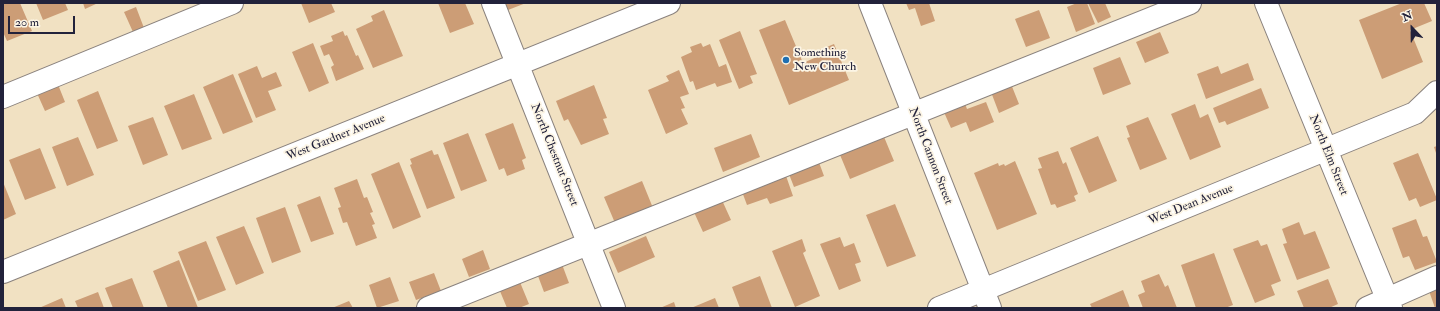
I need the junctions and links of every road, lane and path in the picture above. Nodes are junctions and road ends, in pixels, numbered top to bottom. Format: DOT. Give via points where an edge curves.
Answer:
graph roads {
  1 [pos="232,3"];
  2 [pos="493,3"];
  3 [pos="669,3"];
  4 [pos="870,3"];
  5 [pos="1190,3"];
  6 [pos="1266,3"];
  7 [pos="518,64"];
  8 [pos="1437,92"];
  9 [pos="3,97"];
  10 [pos="913,113"];
  11 [pos="1326,150"];
  12 [pos="589,243"];
  13 [pos="3,272"];
  14 [pos="1437,277"];
  15 [pos="986,299"];
  16 [pos="1389,304"];
  17 [pos="428,308"];
  18 [pos="614,308"];
  19 [pos="939,308"];
  20 [pos="1367,308"];
  1 -- 9 [label="street"];
  2 -- 7 [label="street, North Chestnut Street"];
  3 -- 7 [label="street, West Gardner Avenue"];
  4 -- 10 [label="street, North Cannon Street"];
  5 -- 10 [label="street"];
  6 -- 11 [label="street, North Elm Street"];
  7 -- 12 [label="street, North Chestnut Street"];
  7 -- 13 [label="street, West Gardner Avenue"];
  8 -- 11 [label="street, West Dean Avenue" via="1415,113"];
  10 -- 12 [label="street"];
  10 -- 15 [label="street, North Cannon Street"];
  11 -- 15 [label="street, West Dean Avenue"];
  11 -- 16 [label="street, North Elm Street"];
  12 -- 17 [label="street"];
  12 -- 18 [label="street, North Chestnut Street"];
  14 -- 16 [label="street"];
  15 -- 19 [label="street, West Dean Avenue"];
  16 -- 20 [label="street"];
}
